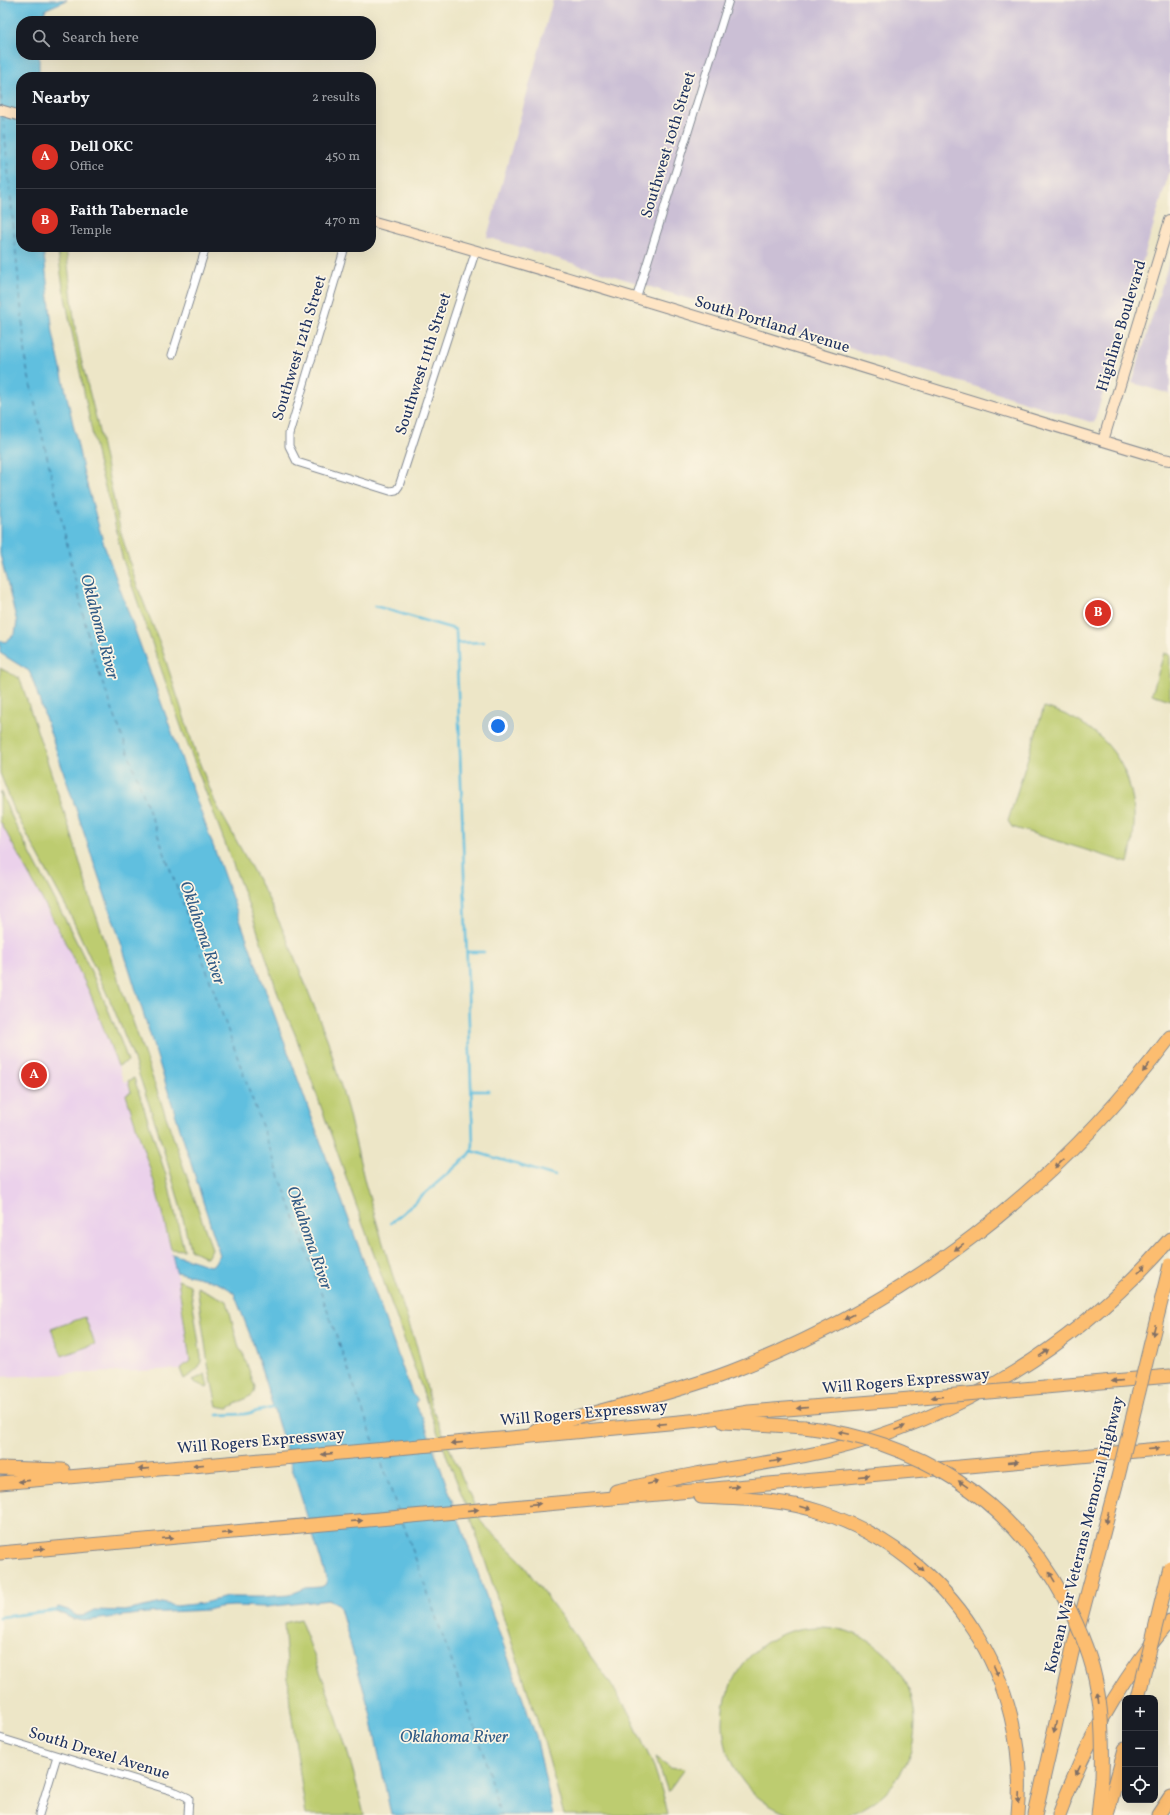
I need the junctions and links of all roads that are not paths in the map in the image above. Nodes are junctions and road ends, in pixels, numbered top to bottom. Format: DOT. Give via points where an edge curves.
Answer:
graph roads {
  1 [pos="729,0"];
  2 [pos="0,110"];
  3 [pos="16,115"];
  4 [pos="1170,220"];
  5 [pos="376,222"];
  6 [pos="476,250"];
  7 [pos="204,252"];
  8 [pos="344,252"];
  9 [pos="636,299"];
  10 [pos="172,354"];
  11 [pos="1103,441"];
  12 [pos="1168,461"];
  13 [pos="399,486"];
  14 [pos="1170,1037"];
  15 [pos="1170,1239"];
  16 [pos="1170,1265"];
  17 [pos="1170,1376"];
  18 [pos="700,1420"];
  19 [pos="511,1438"];
  20 [pos="1170,1448"];
  21 [pos="0,1468"];
  22 [pos="119,1472"];
  23 [pos="0,1483"];
  24 [pos="654,1495"];
  25 [pos="560,1502"];
  26 [pos="0,1553"];
  27 [pos="1170,1568"];
  28 [pos="1170,1621"];
  29 [pos="1139,1695"];
  30 [pos="0,1738"];
  31 [pos="57,1756"];
  32 [pos="1122,1761"];
  33 [pos="1170,1798"];
  34 [pos="40,1815"];
  35 [pos="188,1815"];
  36 [pos="1018,1815"];
  37 [pos="1035,1815"];
  38 [pos="1059,1815"];
  39 [pos="1098,1815"];
  40 [pos="1108,1815"];
  41 [pos="1158,1815"];
  1 -- 9 [label="street, Southwest 10th Street"];
  2 -- 3 [label="main road"];
  4 -- 11 [label="main road, Highline Boulevard"];
  5 -- 6 [label="main road, South Portland Avenue"];
  6 -- 9 [label="main road, South Portland Avenue"];
  6 -- 13 [label="street, Southwest 11th Street"];
  7 -- 10 [label="street"];
  8 -- 13 [label="street, Southwest 12th Street" via="289,434 289,446 297,462 390,491 396,490"];
  9 -- 11 [label="main road, South Portland Avenue"];
  11 -- 12 [label="main road, South Portland Avenue"];
  14 -- 19 [label="highway, one-way" via="1099,1123 1020,1199 961,1246 871,1305 784,1350 729,1372 674,1391 584,1414"];
  25 -- 15 [label="highway, one-way" via="827,1451 924,1419 1011,1375 1062,1340 1122,1290"];
  16 -- 37 [label="highway, Korean War Veterans Memorial Highway, one-way, bridge" via="1073,1648"];
  17 -- 18 [label="highway, Will Rogers Expressway, one-way, bridge" via="749,1412"];
  18 -- 19 [label="highway, Will Rogers Expressway, one-way"];
  39 -- 18 [label="highway, one-way, bridge" via="1102,1778 1100,1706 1087,1650 1076,1621 1050,1573 1015,1528 970,1489 926,1462 896,1448 827,1429"];
  19 -- 22 [label="highway, Will Rogers Expressway, one-way"];
  24 -- 20 [label="highway, one-way"];
  21 -- 22 [label="highway"];
  22 -- 23 [label="highway, Will Rogers Expressway, one-way"];
  24 -- 25 [label="highway"];
  24 -- 36 [label="highway, one-way" via="767,1501 806,1508 843,1520 885,1542 922,1569 969,1622 982,1642 1002,1684 1018,1752"];
  26 -- 25 [label="highway, one-way"];
  27 -- 29 [label="highway, bridge"];
  28 -- 38 [label="highway, one-way" via="1104,1715"];
  30 -- 31 [label="street, South Drexel Avenue"];
  31 -- 34 [label="street"];
  31 -- 35 [label="street, South Drexel Avenue" via="176,1792 189,1798"];
  32 -- 40 [label="highway"];
  33 -- 41 [label="highway"];
}
